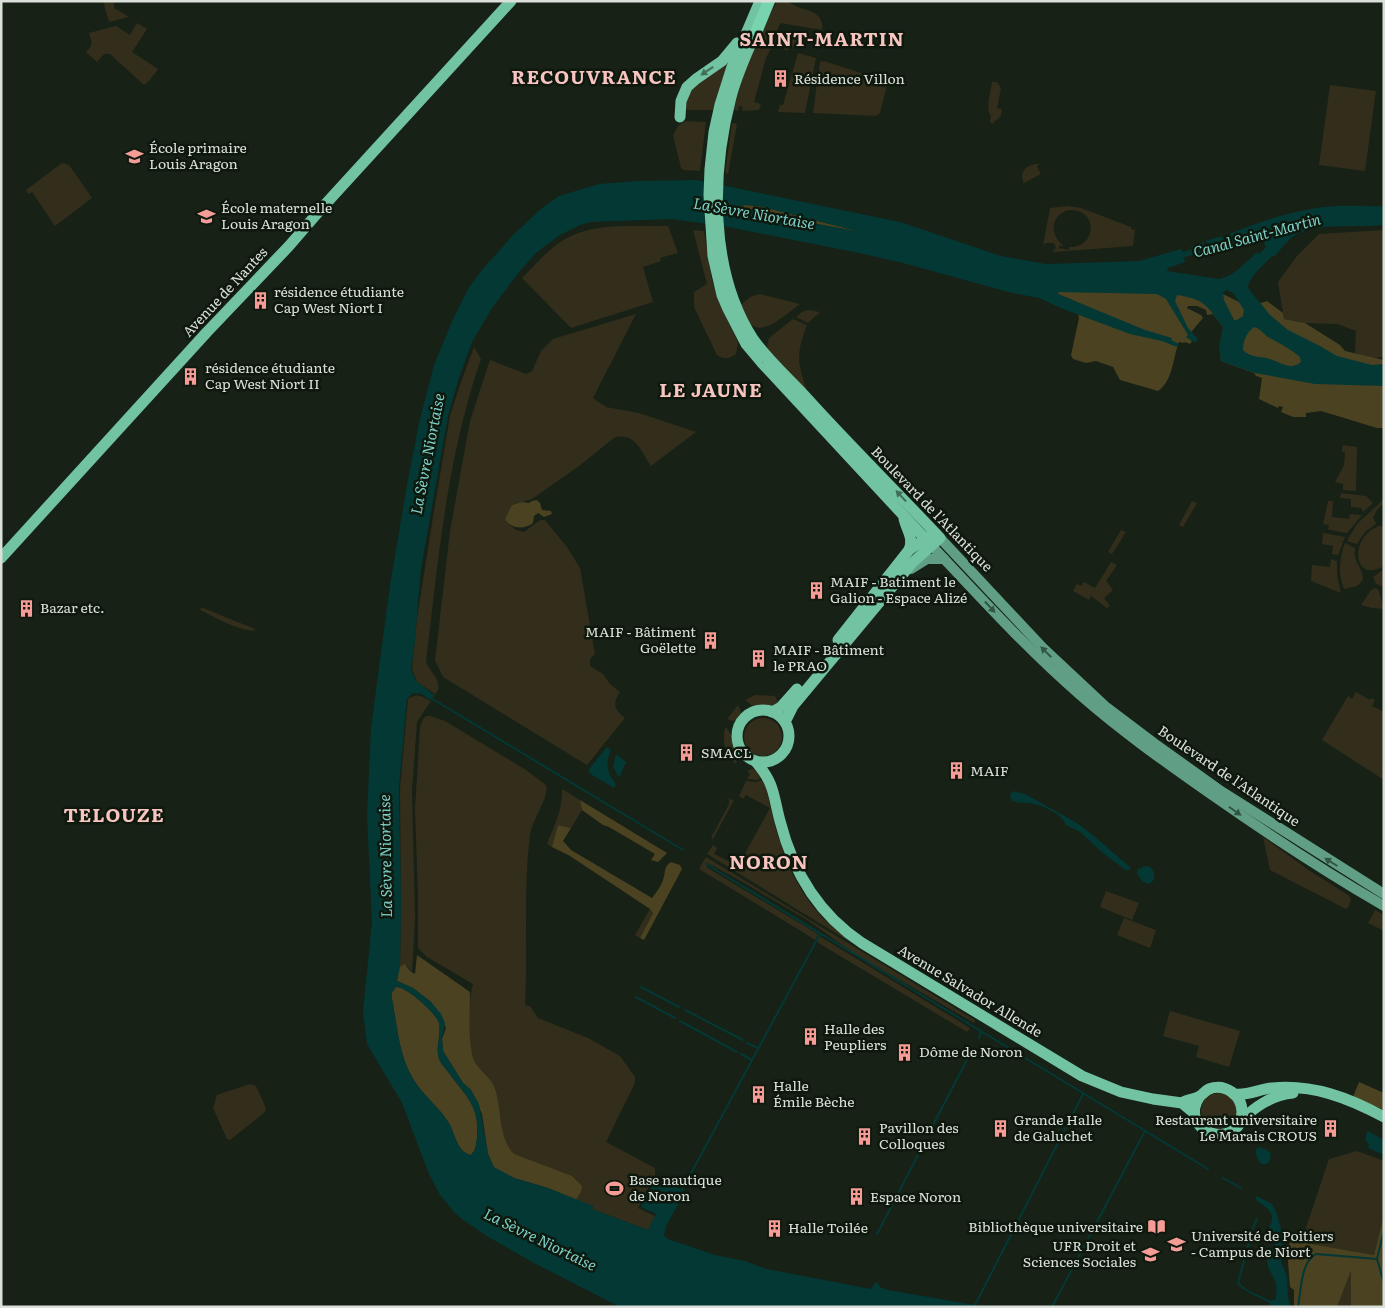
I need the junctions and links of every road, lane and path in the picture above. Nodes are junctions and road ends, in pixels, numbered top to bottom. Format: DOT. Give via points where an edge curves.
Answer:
graph roads {
  1 [pos="511,1"];
  2 [pos="760,1"];
  3 [pos="770,1"];
  4 [pos="754,26"];
  5 [pos="680,117"];
  6 [pos="716,238"];
  7 [pos="903,515"];
  8 [pos="933,538"];
  9 [pos="909,550"];
  10 [pos="1,558"];
  11 [pos="944,559"];
  12 [pos="899,578"];
  13 [pos="772,712"];
  14 [pos="785,722"];
  15 [pos="780,756"];
  16 [pos="756,762"];
  17 [pos="788,844"];
  18 [pos="1384,894"];
  19 [pos="1384,906"];
  20 [pos="1234,1094"];
  21 [pos="1200,1096"];
  22 [pos="1352,1102"];
  23 [pos="1182,1103"];
  24 [pos="1194,1113"];
  25 [pos="1384,1117"];
  26 [pos="1239,1122"];
  1 -- 10 [label="main road, Avenue de Nantes"];
  2 -- 4 [label="main road, Boulevard de l'Atlantique"];
  3 -- 4 [label="highway, Boulevard de l'Atlantique"];
  4 -- 5 [label="main road, one-way" via="727,57 687,87 681,101"];
  4 -- 6 [label="main road, Boulevard de l'Atlantique" via="724,106"];
  6 -- 7 [label="main road, Boulevard de l'Atlantique" via="713,256 722,294 746,344"];
  8 -- 6 [label="main road, Boulevard de l'Atlantique, one-way" via="755,341 729,288"];
  7 -- 8 [label="main road, Boulevard de l'Atlantique"];
  7 -- 9 [label="main road, Boulevard de l'Atlantique" via="912,541"];
  8 -- 9 [label="main road"];
  8 -- 11 [label="main road, Boulevard de l'Atlantique"];
  8 -- 12 [label="main road"];
  18 -- 8 [label="main road, Boulevard de l'Atlantique, one-way" via="1221,791 1105,706 1042,648"];
  9 -- 13 [label="main road" via="803,682 781,707"];
  11 -- 12 [label="main road" via="926,559"];
  11 -- 19 [label="main road, Boulevard de l'Atlantique, one-way" via="1036,655 1126,733 1265,832"];
  12 -- 14 [label="main road" via="793,706"];
  13 -- 14 [label="main road"];
  13 -- 16 [label="main road" via="751,713 742,720 737,731 741,751"];
  14 -- 15 [label="main road" via="789,740"];
  15 -- 16 [label="main road" via="769,762"];
  15 -- 17 [label="main road, Avenue Salvador Allende" via="776,776"];
  16 -- 17 [label="main road, Avenue Salvador Allende" via="770,780"];
  17 -- 23 [label="main road, Avenue Salvador Allende" via="796,869 808,889 825,912 852,936 1082,1076 1121,1092"];
  20 -- 21 [label="main road" via="1218,1087"];
  20 -- 22 [label="main road" via="1271,1088 1301,1088 1330,1093"];
  20 -- 26 [label="main road" via="1241,1105"];
  21 -- 23 [label="main road, Avenue Salvador Allende"];
  21 -- 24 [label="main road"];
  22 -- 25 [label="main road"];
  22 -- 26 [label="main road" via="1316,1094 1286,1094 1264,1101"];
  23 -- 24 [label="main road"];
  24 -- 26 [label="main road" via="1199,1126 1214,1135 1228,1133"];
}
